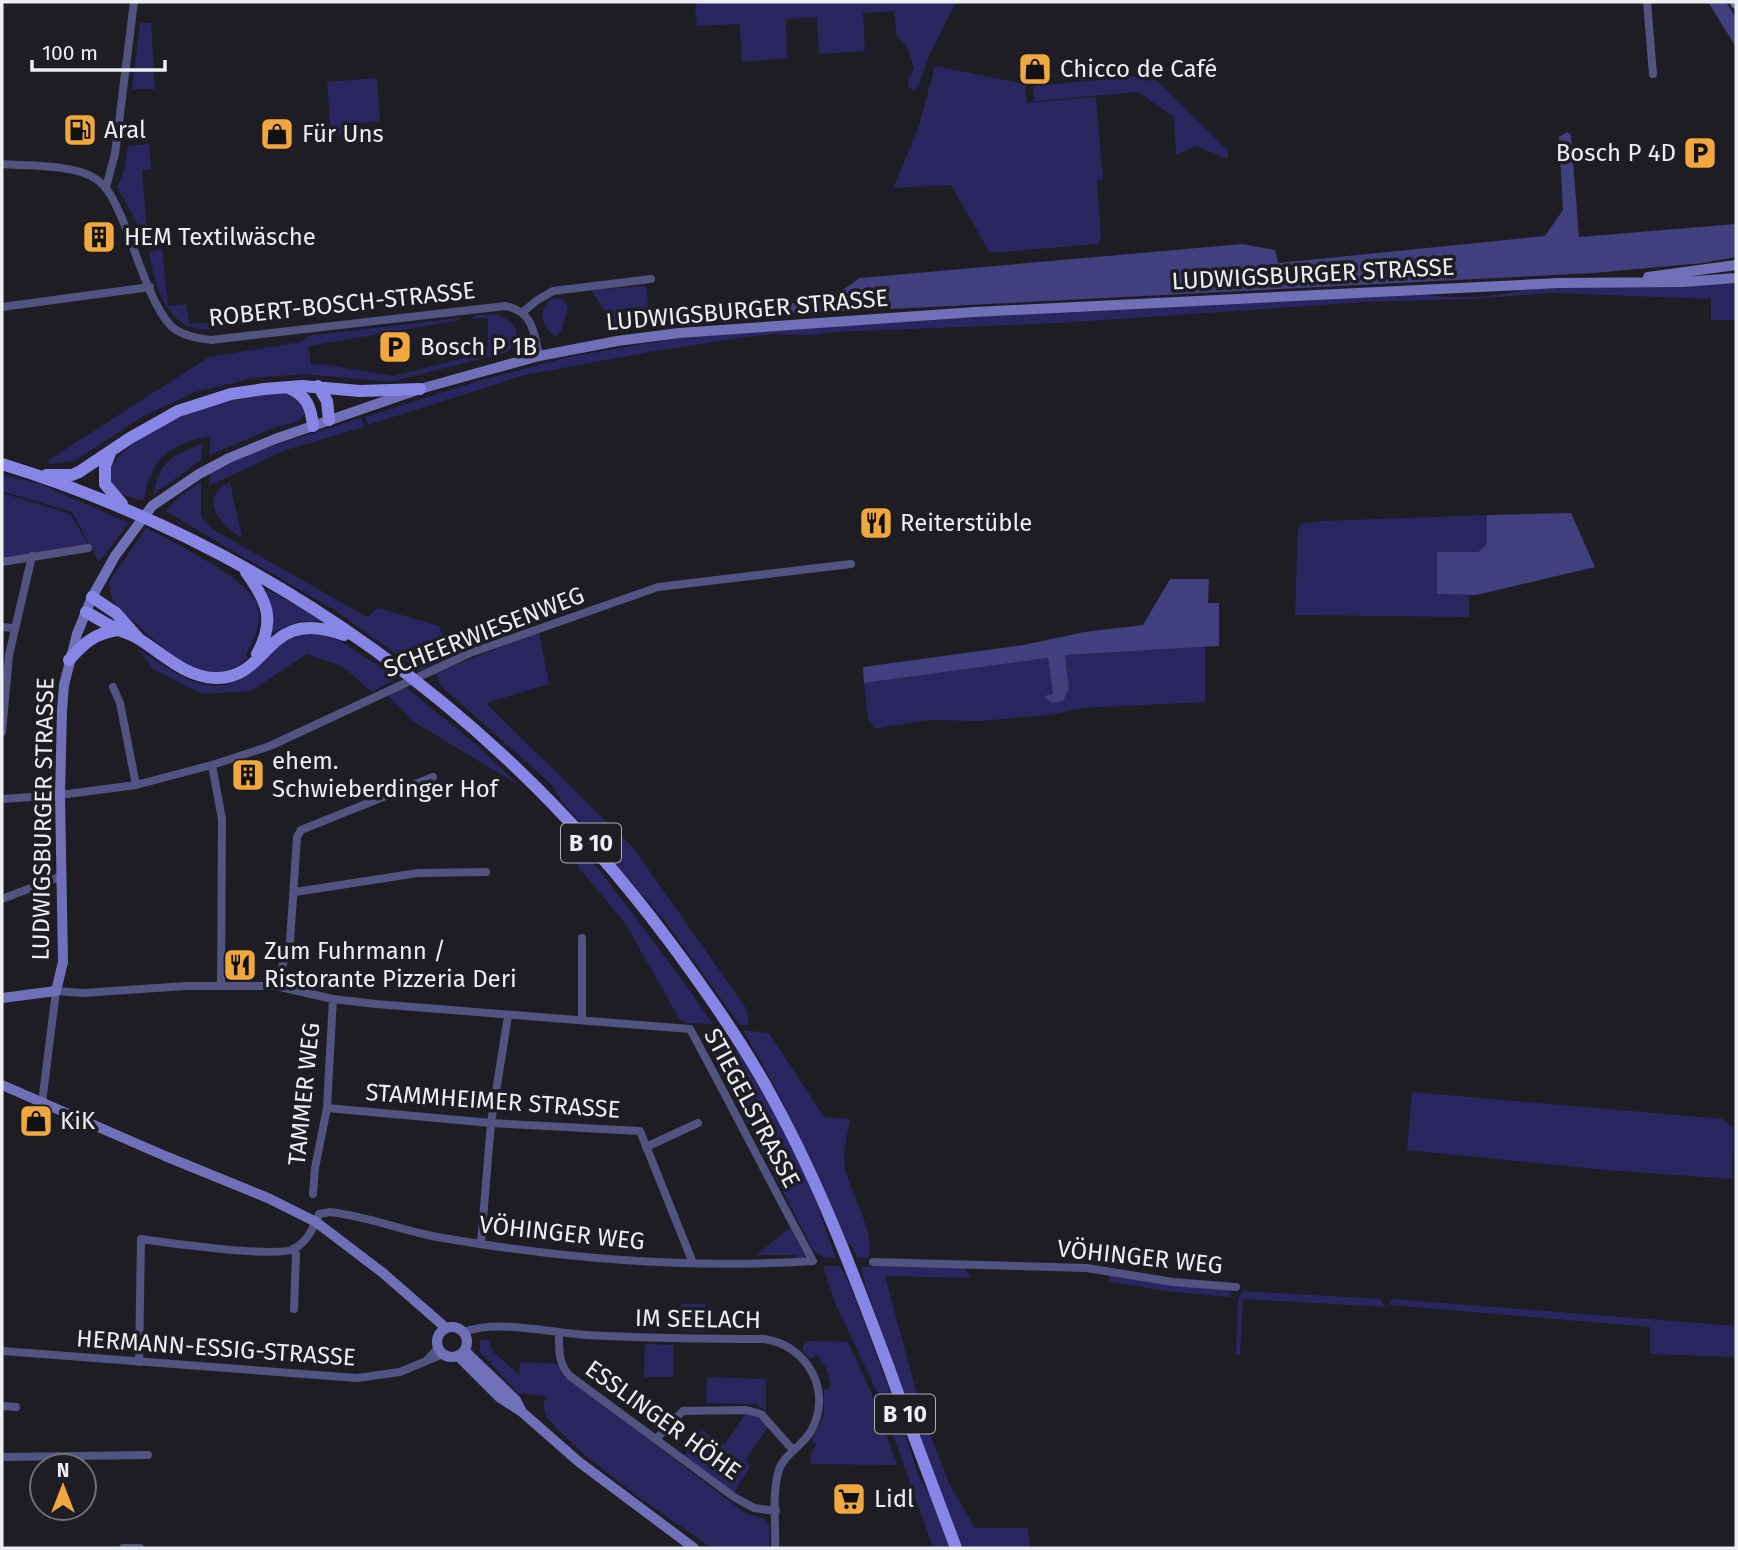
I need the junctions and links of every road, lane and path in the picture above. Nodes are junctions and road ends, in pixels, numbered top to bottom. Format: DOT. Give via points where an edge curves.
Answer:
graph roads {
  1 [pos="134,2"];
  2 [pos="1647,2"];
  3 [pos="1653,74"];
  4 [pos="2,164"];
  5 [pos="106,187"];
  6 [pos="1736,265"];
  7 [pos="1736,278"];
  8 [pos="651,279"];
  9 [pos="1603,281"];
  10 [pos="150,287"];
  11 [pos="2,307"];
  12 [pos="523,312"];
  13 [pos="539,356"];
  14 [pos="318,386"];
  15 [pos="289,388"];
  16 [pos="420,389"];
  17 [pos="329,420"];
  18 [pos="313,426"];
  19 [pos="110,453"];
  20 [pos="2,464"];
  21 [pos="36,474"];
  22 [pos="128,510"];
  23 [pos="88,548"];
  24 [pos="32,556"];
  25 [pos="2,562"];
  26 [pos="851,564"];
  27 [pos="244,569"];
  28 [pos="92,597"];
  29 [pos="86,611"];
  30 [pos="2,627"];
  31 [pos="15,628"];
  32 [pos="118,630"];
  33 [pos="138,638"];
  34 [pos="364,641"];
  35 [pos="69,660"];
  36 [pos="252,663"];
  37 [pos="113,687"];
  38 [pos="4,704"];
  39 [pos="2,732"];
  40 [pos="212,765"];
  41 [pos="433,777"];
  42 [pos="136,785"];
  43 [pos="60,795"];
  44 [pos="2,799"];
  45 [pos="486,872"];
  46 [pos="62,876"];
  47 [pos="295,892"];
  48 [pos="2,899"];
  49 [pos="582,938"];
  50 [pos="222,985"];
  51 [pos="276,986"];
  52 [pos="56,991"];
  53 [pos="2,998"];
  54 [pos="333,999"];
  55 [pos="508,1016"];
  56 [pos="582,1020"];
  57 [pos="2,1085"];
  58 [pos="42,1103"];
  59 [pos="327,1108"];
  60 [pos="491,1123"];
  61 [pos="698,1123"];
  62 [pos="646,1147"];
  63 [pos="313,1194"];
  64 [pos="316,1222"];
  65 [pos="481,1243"];
  66 [pos="294,1248"];
  67 [pos="813,1261"];
  68 [pos="873,1262"];
  69 [pos="693,1263"];
  70 [pos="1236,1287"];
  71 [pos="294,1309"];
  72 [pos="443,1330"];
  73 [pos="464,1332"];
  74 [pos="559,1333"];
  75 [pos="2,1351"];
  76 [pos="440,1351"];
  77 [pos="461,1354"];
  78 [pos="139,1362"];
  79 [pos="2,1406"];
  80 [pos="16,1407"];
  81 [pos="656,1439"];
  82 [pos="793,1450"];
  83 [pos="148,1455"];
  84 [pos="2,1457"];
  85 [pos="776,1511"];
  86 [pos="123,1548"];
  87 [pos="141,1548"];
  88 [pos="694,1548"];
  89 [pos="775,1548"];
  90 [pos="956,1548"];
  1 -- 5 [label="street" via="115,154"];
  2 -- 3 [label="street"];
  4 -- 5 [label="street" via="78,172"];
  5 -- 10 [label="street, ROBERT-BOSCH-STRASSE"];
  6 -- 9 [label="main road"];
  7 -- 9 [label="main road"];
  8 -- 12 [label="street" via="553,291"];
  9 -- 13 [label="main road, LUDWIGSBURGER STRASSE" via="825,321 679,333"];
  10 -- 11 [label="street"];
  10 -- 12 [label="street, ROBERT-BOSCH-STRASSE" via="172,327 211,340 505,306"];
  12 -- 13 [label="street" via="531,323"];
  13 -- 16 [label="main road, LUDWIGSBURGER STRASSE"];
  14 -- 15 [label="main road"];
  14 -- 16 [label="main road" via="360,391"];
  14 -- 17 [label="main road" via="327,401"];
  15 -- 18 [label="main road" via="306,398"];
  15 -- 19 [label="main road" via="264,388 178,411"];
  16 -- 17 [label="main road, LUDWIGSBURGER STRASSE"];
  17 -- 18 [label="main road, LUDWIGSBURGER STRASSE"];
  18 -- 28 [label="main road, LUDWIGSBURGER STRASSE" via="229,458 152,506"];
  19 -- 21 [label="main road" via="72,475"];
  19 -- 22 [label="main road" via="104,484"];
  20 -- 21 [label="main road, B 10"];
  21 -- 22 [label="main road, B 10"];
  22 -- 27 [label="main road, B 10"];
  23 -- 24 [label="street"];
  24 -- 25 [label="street"];
  24 -- 31 [label="street"];
  26 -- 40 [label="street, SCHEERWIESENWEG" via="658,587 470,653 270,746"];
  27 -- 34 [label="main road, B 10"];
  27 -- 36 [label="main road" via="268,614 266,635"];
  28 -- 29 [label="main road, LUDWIGSBURGER STRASSE"];
  28 -- 33 [label="main road" via="116,613"];
  29 -- 32 [label="main road"];
  29 -- 35 [label="main road, LUDWIGSBURGER STRASSE"];
  30 -- 31 [label="street"];
  31 -- 38 [label="street"];
  32 -- 33 [label="main road"];
  32 -- 35 [label="main road" via="90,638"];
  33 -- 36 [label="main road" via="176,665 202,676 231,676"];
  34 -- 36 [label="main road" via="305,627 285,633"];
  34 -- 90 [label="main road, B 10" via="436,695 581,831 629,887 722,1013 790,1131 842,1244"];
  35 -- 43 [label="main road, LUDWIGSBURGER STRASSE" via="62,710"];
  37 -- 42 [label="street"];
  38 -- 39 [label="street"];
  40 -- 42 [label="street, SCHEERWIESENWEG"];
  40 -- 50 [label="street" via="222,819"];
  41 -- 47 [label="street" via="301,830"];
  42 -- 43 [label="street, SCHEERWIESENWEG"];
  43 -- 44 [label="street, SCHEERWIESENWEG"];
  43 -- 46 [label="main road, LUDWIGSBURGER STRASSE"];
  45 -- 47 [label="street" via="418,873"];
  46 -- 48 [label="street"];
  46 -- 52 [label="main road, LUDWIGSBURGER STRASSE" via="63,962"];
  47 -- 51 [label="street" via="290,942"];
  49 -- 56 [label="street"];
  50 -- 51 [label="street, STIEGELSTRASSE"];
  50 -- 52 [label="street, STIEGELSTRASSE"];
  51 -- 54 [label="street, STIEGELSTRASSE"];
  52 -- 53 [label="main road, LUDWIGSBURGER STRASSE"];
  52 -- 58 [label="street"];
  54 -- 55 [label="street, STIEGELSTRASSE"];
  54 -- 59 [label="street, TAMMER WEG"];
  55 -- 56 [label="street, STIEGELSTRASSE"];
  55 -- 60 [label="street"];
  56 -- 67 [label="street, STIEGELSTRASSE" via="690,1029"];
  57 -- 58 [label="main road"];
  58 -- 64 [label="main road"];
  59 -- 60 [label="street, STAMMHEIMER STRASSE"];
  59 -- 63 [label="street, TAMMER WEG"];
  60 -- 62 [label="street, STAMMHEIMER STRASSE" via="640,1131"];
  60 -- 65 [label="street"];
  61 -- 62 [label="street, STAMMHEIMER STRASSE"];
  62 -- 69 [label="street, STAMMHEIMER STRASSE"];
  64 -- 65 [label="street, VÖHINGER WEG" via="319,1214 342,1213 410,1232"];
  64 -- 66 [label="street" via="310,1235"];
  64 -- 72 [label="main road" via="374,1266"];
  65 -- 69 [label="street, VÖHINGER WEG" via="619,1262"];
  66 -- 71 [label="street"];
  66 -- 78 [label="street" via="202,1248 141,1239"];
  67 -- 69 [label="street, VÖHINGER WEG"];
  68 -- 70 [label="street, VÖHINGER WEG" via="1087,1268"];
  72 -- 73 [label="main road" via="458,1327"];
  72 -- 76 [label="main road" via="437,1340"];
  73 -- 74 [label="street, IM SEELACH" via="484,1328"];
  73 -- 77 [label="main road" via="467,1340"];
  74 -- 81 [label="street, ESSLINGER HÖHE" via="562,1368"];
  74 -- 82 [label="street, IM SEELACH" via="764,1339 786,1344 806,1360 817,1382 820,1405 810,1432"];
  75 -- 78 [label="street, HERMANN-ESSIG-STRASSE"];
  76 -- 77 [label="main road" via="450,1357"];
  76 -- 78 [label="street, HERMANN-ESSIG-STRASSE" via="400,1372 357,1378"];
  77 -- 88 [label="main road" via="499,1398"];
  79 -- 80 [label="street"];
  81 -- 82 [label="street" via="683,1411 746,1410 761,1415"];
  81 -- 85 [label="street, ESSLINGER HÖHE" via="747,1504"];
  82 -- 85 [label="street, IM SEELACH" via="778,1472"];
  83 -- 84 [label="street"];
  85 -- 89 [label="street, IM SEELACH"];
  86 -- 87 [label="street"];
}
